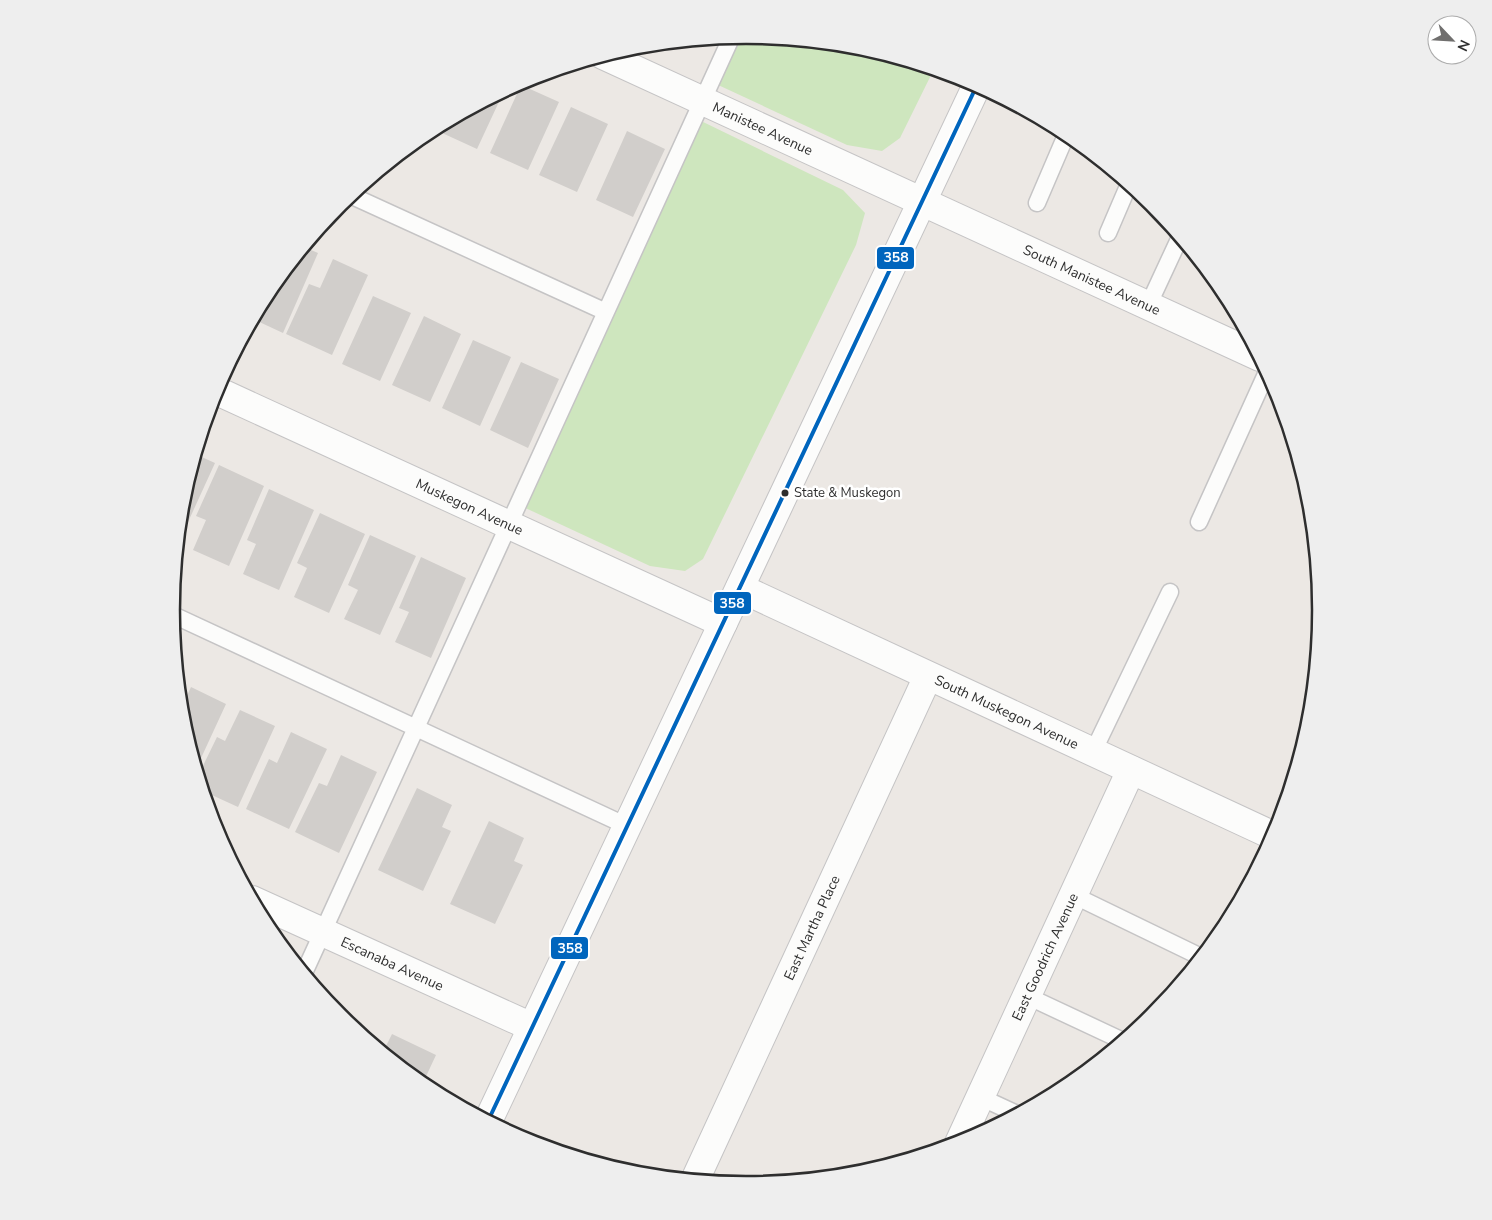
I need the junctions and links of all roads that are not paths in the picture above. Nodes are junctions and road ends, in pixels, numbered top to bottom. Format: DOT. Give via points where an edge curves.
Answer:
graph roads {
  1 [pos="728,44"];
  2 [pos="612,60"];
  3 [pos="974,92"];
  4 [pos="703,101"];
  5 [pos="1064,141"];
  6 [pos="1126,191"];
  7 [pos="358,199"];
  8 [pos="922,202"];
  9 [pos="1037,202"];
  10 [pos="1108,233"];
  11 [pos="1177,243"];
  12 [pos="1148,306"];
  13 [pos="606,312"];
  14 [pos="1250,352"];
  15 [pos="1264,381"];
  16 [pos="223,394"];
  17 [pos="1199,522"];
  18 [pos="509,525"];
  19 [pos="740,588"];
  20 [pos="1170,592"];
  21 [pos="180,618"];
  22 [pos="723,624"];
  23 [pos="928,676"];
  24 [pos="416,728"];
  25 [pos="1093,752"];
  26 [pos="1131,770"];
  27 [pos="627,826"];
  28 [pos="1266,833"];
  29 [pos="1074,895"];
  30 [pos="263,905"];
  31 [pos="322,933"];
  32 [pos="1196,954"];
  33 [pos="307,967"];
  34 [pos="1027,996"];
  35 [pos="532,1027"];
  36 [pos="1116,1038"];
  37 [pos="980,1097"];
  38 [pos="1010,1111"];
  39 [pos="491,1115"];
  40 [pos="971,1129"];
  41 [pos="699,1174"];
  1 -- 4 [label="lane"];
  2 -- 4 [label="street, Manistee Avenue"];
  3 -- 8 [label="street"];
  4 -- 8 [label="street, Manistee Avenue"];
  4 -- 13 [label="lane"];
  5 -- 9 [label="lane"];
  6 -- 10 [label="lane"];
  7 -- 13 [label="lane"];
  8 -- 12 [label="street, South Manistee Avenue"];
  8 -- 19 [label="street"];
  11 -- 12 [label="lane"];
  12 -- 14 [label="street, South Manistee Avenue"];
  13 -- 18 [label="lane"];
  15 -- 17 [label="lane"];
  16 -- 18 [label="street, Muskegon Avenue"];
  18 -- 22 [label="street, Muskegon Avenue"];
  18 -- 24 [label="lane"];
  19 -- 22 [label="street"];
  19 -- 23 [label="street, South Muskegon Avenue"];
  20 -- 25 [label="lane"];
  21 -- 24 [label="lane"];
  22 -- 27 [label="street"];
  23 -- 25 [label="street, South Muskegon Avenue"];
  23 -- 41 [label="street, East Martha Place"];
  24 -- 27 [label="lane"];
  24 -- 31 [label="lane"];
  25 -- 26 [label="street, South Muskegon Avenue"];
  26 -- 28 [label="street, South Muskegon Avenue"];
  26 -- 29 [label="street, East Goodrich Avenue"];
  27 -- 35 [label="street"];
  29 -- 32 [label="lane"];
  29 -- 34 [label="street, East Goodrich Avenue"];
  30 -- 31 [label="street, Escanaba Avenue"];
  31 -- 33 [label="lane"];
  31 -- 35 [label="street, Escanaba Avenue"];
  34 -- 36 [label="lane"];
  34 -- 37 [label="street, East Goodrich Avenue"];
  35 -- 39 [label="street"];
  37 -- 38 [label="lane"];
  37 -- 40 [label="street, East Goodrich Avenue"];
}
